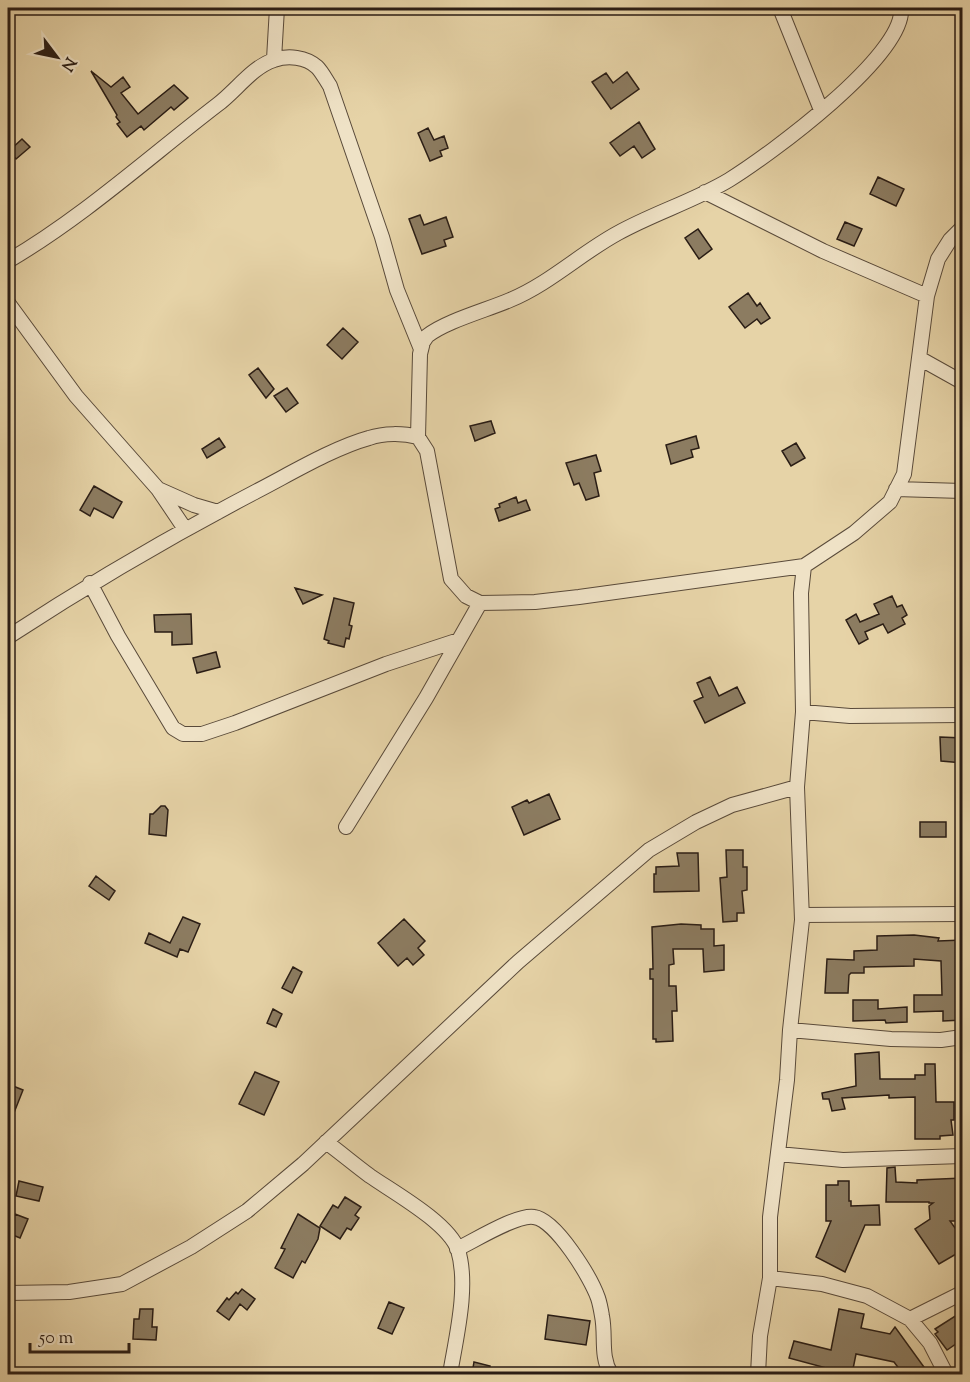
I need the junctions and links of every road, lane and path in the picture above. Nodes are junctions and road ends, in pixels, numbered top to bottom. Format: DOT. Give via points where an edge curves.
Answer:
graph roads {
  1 [pos="277,8"];
  2 [pos="780,8"];
  3 [pos="901,8"];
  4 [pos="274,59"];
  5 [pos="821,110"];
  6 [pos="705,192"];
  7 [pos="963,228"];
  8 [pos="8,261"];
  9 [pos="927,296"];
  10 [pos="8,303"];
  11 [pos="421,349"];
  12 [pos="919,358"];
  13 [pos="963,382"];
  14 [pos="418,437"];
  15 [pos="158,489"];
  16 [pos="896,489"];
  17 [pos="963,492"];
  18 [pos="218,512"];
  19 [pos="185,529"];
  20 [pos="804,566"];
  21 [pos="90,583"];
  22 [pos="480,603"];
  23 [pos="8,637"];
  24 [pos="459,640"];
  25 [pos="803,712"];
  26 [pos="963,715"];
  27 [pos="797,787"];
  28 [pos="346,827"];
  29 [pos="963,914"];
  30 [pos="802,915"];
  31 [pos="790,1030"];
  32 [pos="963,1037"];
  33 [pos="326,1142"];
  34 [pos="778,1154"];
  35 [pos="963,1156"];
  36 [pos="458,1249"];
  37 [pos="770,1278"];
  38 [pos="8,1293"];
  39 [pos="963,1293"];
  40 [pos="910,1319"];
  41 [pos="450,1374"];
  42 [pos="611,1374"];
  43 [pos="758,1374"];
  44 [pos="946,1374"];
  1 -- 4 [label="street"];
  2 -- 5 [label="street"];
  3 -- 5 [label="street" via="897,29 883,51"];
  4 -- 8 [label="street" via="140,168 70,221"];
  4 -- 11 [label="street" via="290,56 307,61 318,68 330,86 397,290"];
  5 -- 6 [label="street" via="729,180"];
  6 -- 9 [label="street"];
  6 -- 11 [label="street" via="618,232 512,300 431,333"];
  7 -- 9 [label="street" via="938,260"];
  9 -- 12 [label="street"];
  10 -- 15 [label="street" via="76,396"];
  11 -- 14 [label="street"];
  12 -- 13 [label="street"];
  12 -- 16 [label="street" via="904,474"];
  14 -- 18 [label="street" via="404,433 370,437"];
  14 -- 22 [label="street" via="427,451 452,579 466,596"];
  15 -- 18 [label="street"];
  15 -- 19 [label="street"];
  16 -- 17 [label="street"];
  16 -- 20 [label="street" via="890,502 854,533"];
  18 -- 19 [label="street"];
  19 -- 21 [label="street"];
  20 -- 22 [label="street" via="535,602"];
  20 -- 25 [label="street"];
  21 -- 23 [label="street"];
  21 -- 24 [label="street" via="173,728 183,734 235,723"];
  22 -- 24 [label="street"];
  24 -- 28 [label="street"];
  25 -- 26 [label="street" via="850,716"];
  25 -- 27 [label="street"];
  27 -- 30 [label="street"];
  27 -- 33 [label="street" via="732,806 649,850 518,962"];
  29 -- 30 [label="street"];
  30 -- 31 [label="street"];
  31 -- 32 [label="street" via="891,1039"];
  31 -- 34 [label="street"];
  33 -- 36 [label="street" via="443,1229"];
  33 -- 38 [label="street" via="247,1211 122,1284 69,1292"];
  34 -- 35 [label="street" via="843,1160"];
  34 -- 37 [label="street" via="770,1217"];
  36 -- 41 [label="street" via="462,1291"];
  36 -- 42 [label="street" via="515,1220 534,1217 548,1223 587,1275 599,1300 603,1350"];
  37 -- 40 [label="street" via="822,1284 867,1296"];
  37 -- 43 [label="street"];
  39 -- 40 [label="street"];
  40 -- 44 [label="street" via="930,1343"];
}
